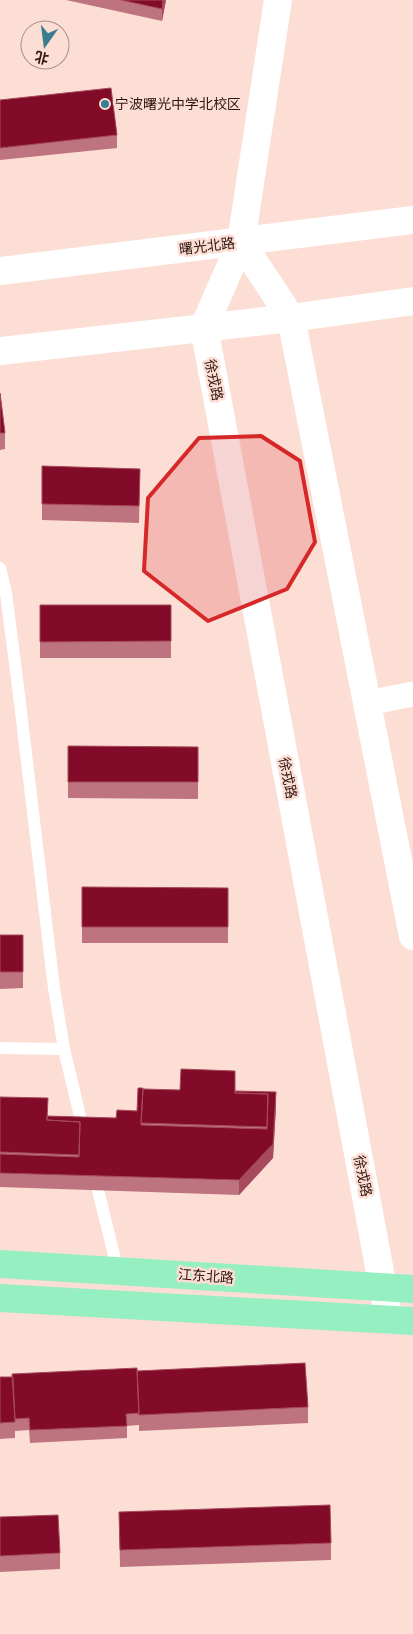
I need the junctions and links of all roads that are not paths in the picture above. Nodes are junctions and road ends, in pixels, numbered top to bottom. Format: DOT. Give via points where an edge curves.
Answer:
graph roads {
  1 [pos="278,0"];
  2 [pos="413,220"];
  3 [pos="241,242"];
  4 [pos="0,271"];
  5 [pos="413,301"];
  6 [pos="291,318"];
  7 [pos="204,327"];
  8 [pos="0,351"];
  9 [pos="0,568"];
  10 [pos="413,694"];
  11 [pos="368,703"];
  12 [pos="413,936"];
  13 [pos="0,1048"];
  14 [pos="64,1049"];
  15 [pos="86,1142"];
  16 [pos="91,1161"];
  17 [pos="0,1264"];
  18 [pos="118,1271"];
  19 [pos="383,1287"];
  20 [pos="413,1289"];
  21 [pos="0,1298"];
  22 [pos="401,1321"];
  1 -- 3 [label="street"];
  2 -- 3 [label="street, 曙光北路"];
  3 -- 4 [label="street, 曙光北路"];
  3 -- 6 [label="street"];
  3 -- 7 [label="street"];
  5 -- 6 [label="street"];
  6 -- 7 [label="street"];
  6 -- 11 [label="street"];
  7 -- 8 [label="street"];
  7 -- 19 [label="street, 徐戎路"];
  9 -- 14 [label="lane"];
  10 -- 11 [label="street"];
  11 -- 12 [label="street"];
  13 -- 14 [label="lane"];
  14 -- 15 [label="lane"];
  16 -- 18 [label="lane"];
  17 -- 18 [label="main road, 江东北路"];
  18 -- 19 [label="main road, 江东北路"];
  19 -- 20 [label="main road, 江东北路"];
  19 -- 22 [label="street, 徐戎路"];
  21 -- 22 [label="main road"];
}
